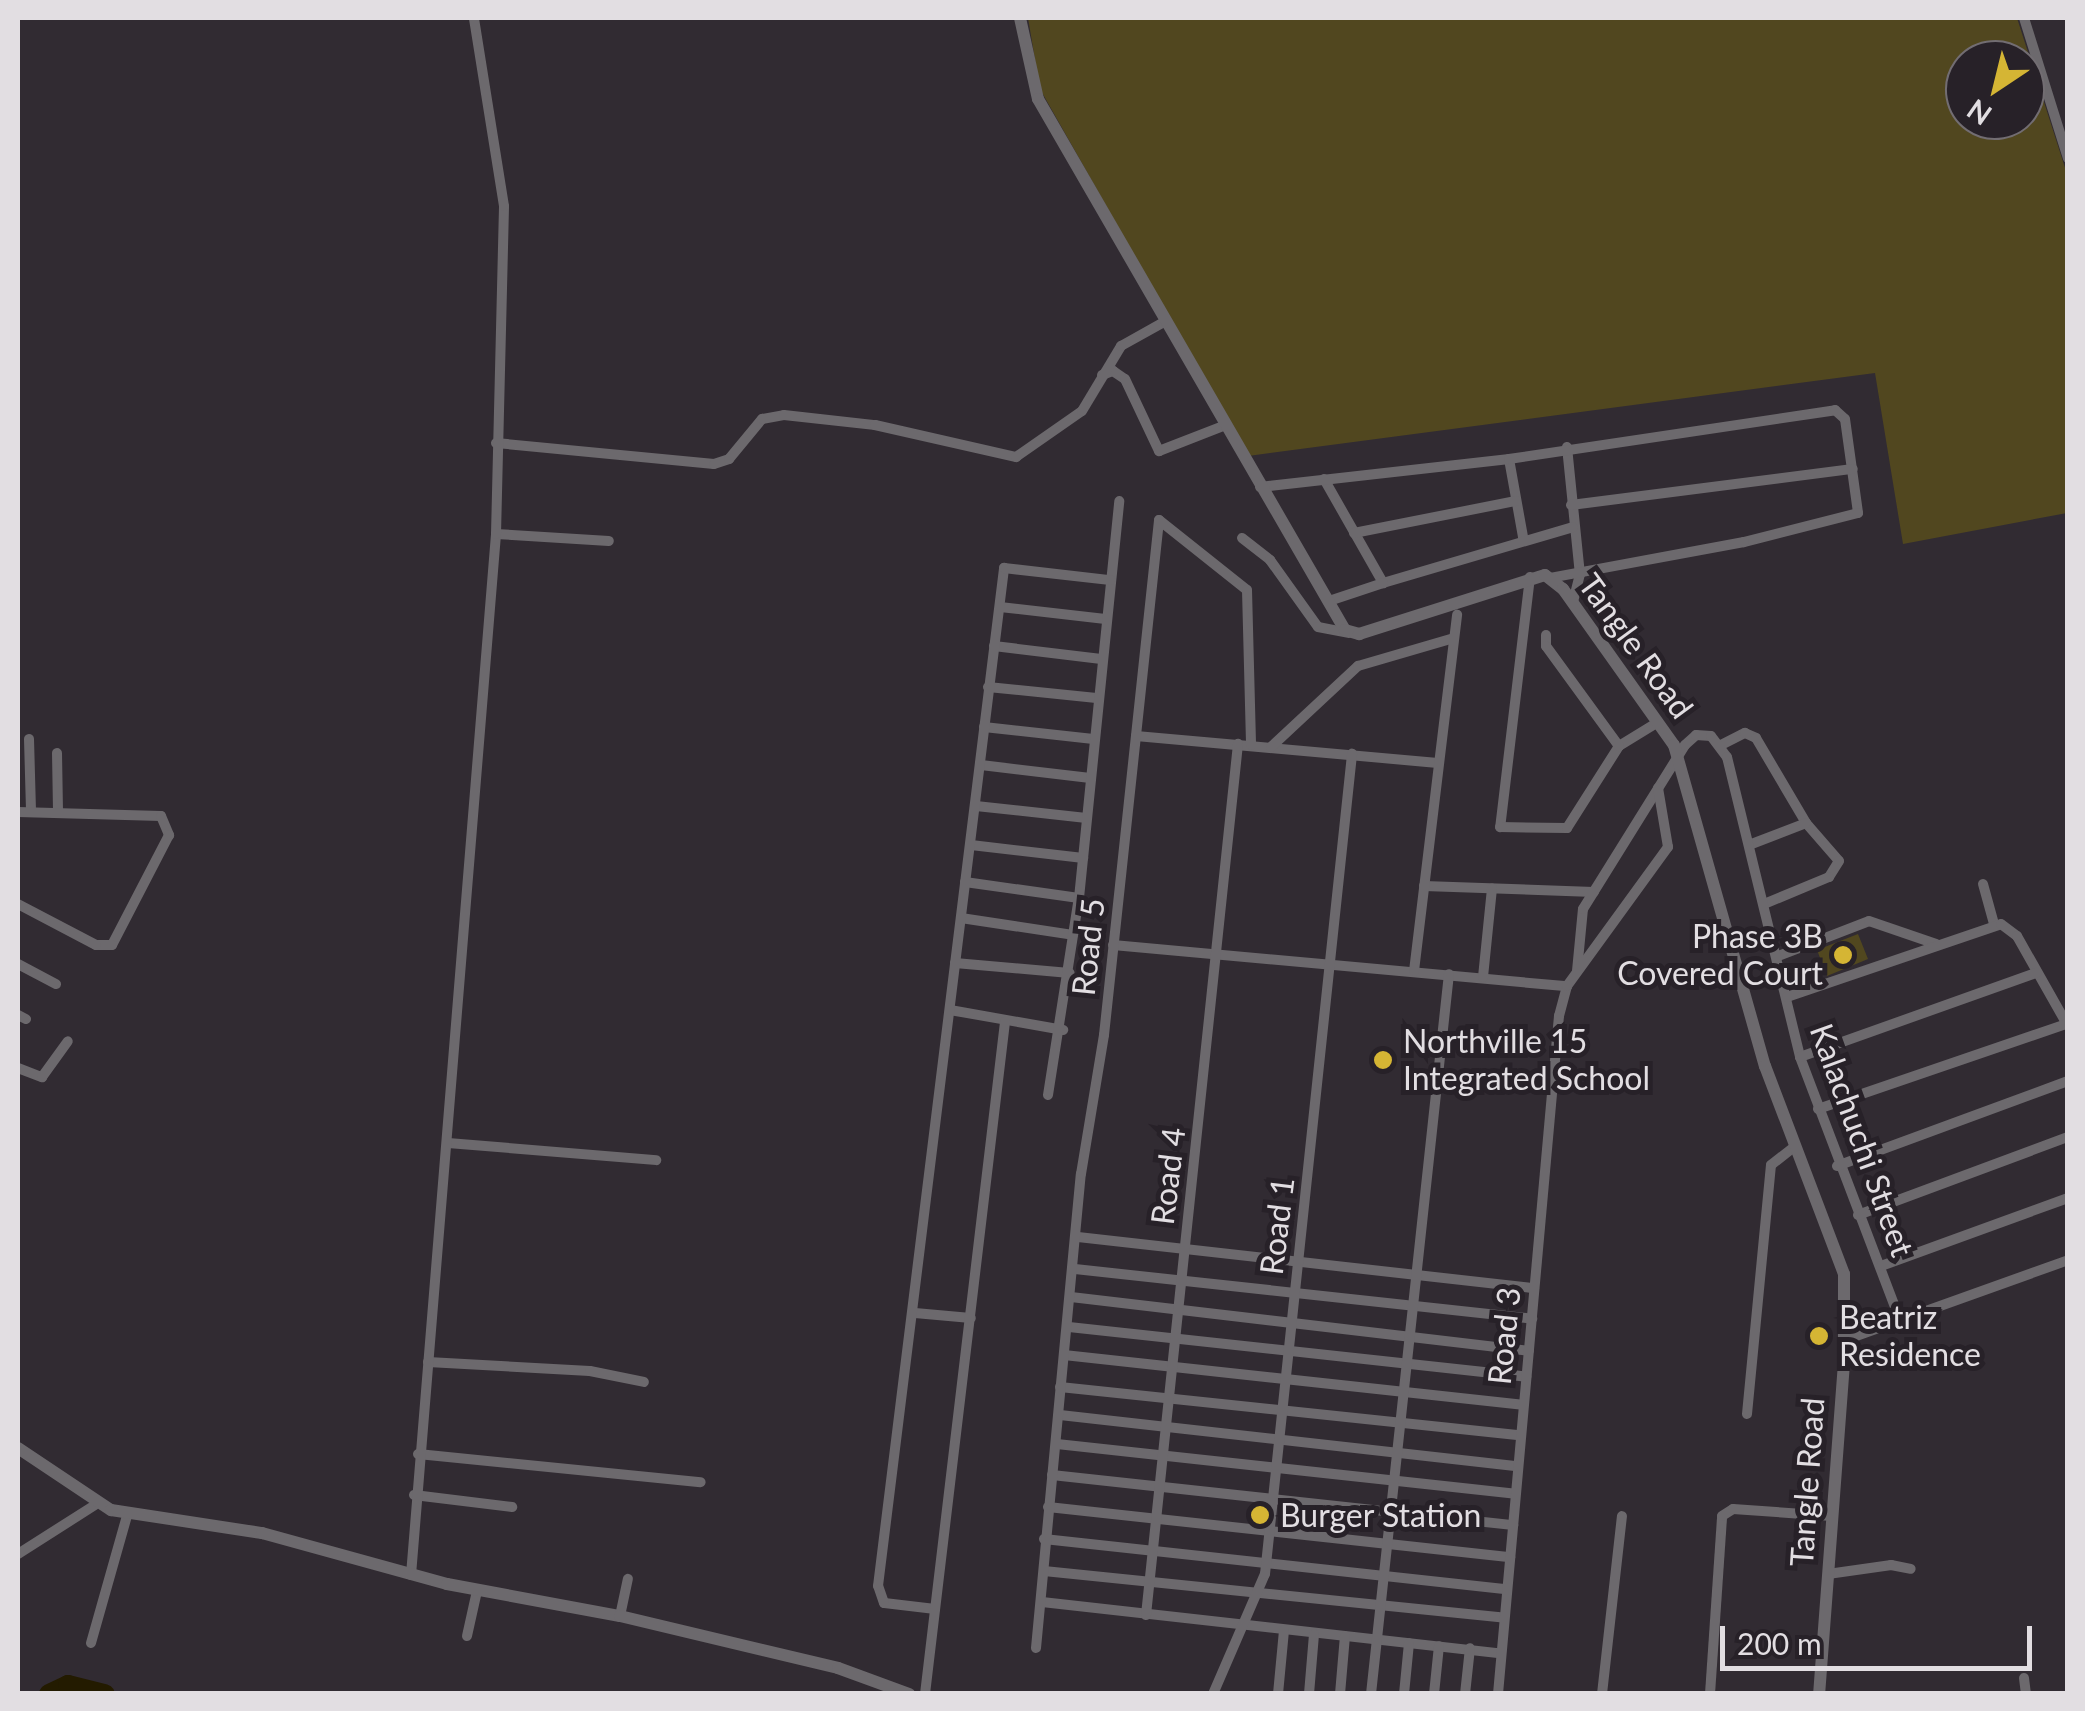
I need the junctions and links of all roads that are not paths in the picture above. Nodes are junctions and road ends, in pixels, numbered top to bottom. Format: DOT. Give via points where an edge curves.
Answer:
graph roads {
  1 [pos="474,18"];
  2 [pos="1020,18"];
  3 [pos="2024,18"];
  4 [pos="2068,158"];
  5 [pos="1166,321"];
  6 [pos="1102,375"];
  7 [pos="1226,425"];
  8 [pos="496,443"];
  9 [pos="1568,447"];
  10 [pos="1510,460"];
  11 [pos="1852,470"];
  12 [pos="1324,479"];
  13 [pos="1260,487"];
  14 [pos="1118,501"];
  15 [pos="1516,501"];
  16 [pos="1570,506"];
  17 [pos="1573,527"];
  18 [pos="1354,533"];
  19 [pos="496,534"];
  20 [pos="1242,538"];
  21 [pos="1523,538"];
  22 [pos="609,541"];
  23 [pos="1580,574"];
  24 [pos="1530,577"];
  25 [pos="1550,578"];
  26 [pos="1110,580"];
  27 [pos="1383,582"];
  28 [pos="1327,596"];
  29 [pos="1574,603"];
  30 [pos="1000,607"];
  31 [pos="1306,611"];
  32 [pos="1457,615"];
  33 [pos="1105,620"];
  34 [pos="1348,633"];
  35 [pos="1546,635"];
  36 [pos="1454,638"];
  37 [pos="994,646"];
  38 [pos="1101,659"];
  39 [pos="988,688"];
  40 [pos="1096,698"];
  41 [pos="1658,722"];
  42 [pos="984,727"];
  43 [pos="1136,736"];
  44 [pos="28,739"];
  45 [pos="1093,739"];
  46 [pos="1238,744"];
  47 [pos="1251,745"];
  48 [pos="1721,745"];
  49 [pos="1619,746"];
  50 [pos="1271,747"];
  51 [pos="57,753"];
  52 [pos="1352,754"];
  53 [pos="1677,759"];
  54 [pos="1438,763"];
  55 [pos="980,765"];
  56 [pos="1090,778"];
  57 [pos="1658,788"];
  58 [pos="976,806"];
  59 [pos="30,811"];
  60 [pos="18,812"];
  61 [pos="58,812"];
  62 [pos="1086,818"];
  63 [pos="1806,824"];
  64 [pos="971,845"];
  65 [pos="1749,845"];
  66 [pos="1083,858"];
  67 [pos="965,882"];
  68 [pos="1983,884"];
  69 [pos="1424,886"];
  70 [pos="1492,888"];
  71 [pos="1594,892"];
  72 [pos="1079,898"];
  73 [pos="18,904"];
  74 [pos="1764,904"];
  75 [pos="962,918"];
  76 [pos="1994,924"];
  77 [pos="1073,934"];
  78 [pos="1113,944"];
  79 [pos="1936,944"];
  80 [pos="1216,956"];
  81 [pos="1778,956"];
  82 [pos="955,963"];
  83 [pos="18,964"];
  84 [pos="1331,966"];
  85 [pos="1414,971"];
  86 [pos="1578,972"];
  87 [pos="1070,973"];
  88 [pos="2036,973"];
  89 [pos="1449,974"];
  90 [pos="1483,977"];
  91 [pos="56,984"];
  92 [pos="1566,986"];
  93 [pos="1788,997"];
  94 [pos="950,1010"];
  95 [pos="1004,1022"];
  96 [pos="2067,1025"];
  97 [pos="1063,1030"];
  98 [pos="68,1041"];
  99 [pos="1800,1057"];
  100 [pos="18,1068"];
  101 [pos="2068,1081"];
  102 [pos="1048,1095"];
  103 [pos="1818,1109"];
  104 [pos="2068,1137"];
  105 [pos="448,1143"];
  106 [pos="1794,1148"];
  107 [pos="656,1160"];
  108 [pos="1838,1166"];
  109 [pos="2068,1198"];
  110 [pos="1858,1215"];
  111 [pos="1078,1236"];
  112 [pos="1184,1245"];
  113 [pos="2068,1260"];
  114 [pos="1299,1262"];
  115 [pos="1881,1266"];
  116 [pos="1075,1269"];
  117 [pos="1420,1275"];
  118 [pos="1179,1279"];
  119 [pos="1534,1288"];
  120 [pos="1295,1293"];
  121 [pos="1071,1297"];
  122 [pos="1417,1304"];
  123 [pos="1177,1308"];
  124 [pos="915,1312"];
  125 [pos="971,1318"];
  126 [pos="1899,1318"];
  127 [pos="1532,1319"];
  128 [pos="1292,1320"];
  129 [pos="1069,1327"];
  130 [pos="1413,1336"];
  131 [pos="1174,1338"];
  132 [pos="1845,1340"];
  133 [pos="1288,1349"];
  134 [pos="1529,1351"];
  135 [pos="1064,1355"];
  136 [pos="428,1362"];
  137 [pos="1410,1364"];
  138 [pos="1172,1370"];
  139 [pos="1526,1377"];
  140 [pos="1284,1380"];
  141 [pos="644,1382"];
  142 [pos="1060,1388"];
  143 [pos="1406,1393"];
  144 [pos="1168,1398"];
  145 [pos="1522,1405"];
  146 [pos="1281,1410"];
  147 [pos="1747,1414"];
  148 [pos="1060,1415"];
  149 [pos="1403,1422"];
  150 [pos="1165,1428"];
  151 [pos="1520,1435"];
  152 [pos="1278,1438"];
  153 [pos="1057,1444"];
  154 [pos="18,1448"];
  155 [pos="1399,1452"];
  156 [pos="418,1454"];
  157 [pos="1162,1457"];
  158 [pos="1518,1466"];
  159 [pos="1276,1469"];
  160 [pos="1052,1475"];
  161 [pos="1397,1481"];
  162 [pos="700,1482"];
  163 [pos="1159,1487"];
  164 [pos="1514,1494"];
  165 [pos="414,1495"];
  166 [pos="1273,1497"];
  167 [pos="95,1505"];
  168 [pos="512,1507"];
  169 [pos="1048,1507"];
  170 [pos="1394,1511"];
  171 [pos="128,1512"];
  172 [pos="1622,1516"];
  173 [pos="1832,1516"];
  174 [pos="1158,1518"];
  175 [pos="1513,1525"];
  176 [pos="1269,1532"];
  177 [pos="1044,1539"];
  178 [pos="1390,1543"];
  179 [pos="1153,1552"];
  180 [pos="18,1554"];
  181 [pos="1510,1556"];
  182 [pos="1265,1564"];
  183 [pos="1911,1569"];
  184 [pos="1044,1570"];
  185 [pos="1828,1574"];
  186 [pos="411,1575"];
  187 [pos="1386,1575"];
  188 [pos="628,1579"];
  189 [pos="1150,1582"];
  190 [pos="1506,1589"];
  191 [pos="477,1590"];
  192 [pos="1258,1594"];
  193 [pos="1042,1602"];
  194 [pos="1382,1605"];
  195 [pos="935,1609"];
  196 [pos="1146,1615"];
  197 [pos="620,1616"];
  198 [pos="1503,1618"];
  199 [pos="1246,1625"];
  200 [pos="1284,1630"];
  201 [pos="1314,1634"];
  202 [pos="466,1636"];
  203 [pos="1345,1636"];
  204 [pos="1377,1639"];
  205 [pos="91,1643"];
  206 [pos="1410,1643"];
  207 [pos="1440,1646"];
  208 [pos="1036,1648"];
  209 [pos="1470,1648"];
  210 [pos="1500,1652"];
  211 [pos="2024,1678"];
  212 [pos="909,1694"];
  213 [pos="925,1694"];
  214 [pos="1213,1694"];
  215 [pos="1278,1694"];
  216 [pos="1309,1694"];
  217 [pos="1340,1694"];
  218 [pos="1372,1694"];
  219 [pos="1404,1694"];
  220 [pos="1434,1694"];
  221 [pos="1465,1694"];
  222 [pos="1498,1694"];
  223 [pos="1602,1694"];
  224 [pos="1710,1694"];
  225 [pos="1819,1694"];
  226 [pos="2026,1694"];
  1 -- 8 [label="street" via="504,206"];
  2 -- 5 [label="street" via="1038,99"];
  3 -- 4 [label="street"];
  5 -- 6 [label="street" via="1122,346"];
  5 -- 7 [label="street"];
  6 -- 7 [label="street" via="1114,372 1125,379 1159,451"];
  6 -- 8 [label="street" via="1082,411 1013,458 875,425 784,415 762,419 735,453 714,464"];
  7 -- 13 [label="street"];
  8 -- 19 [label="street"];
  9 -- 10 [label="street"];
  9 -- 11 [label="street" via="1835,410 1845,419"];
  9 -- 16 [label="street"];
  10 -- 12 [label="street"];
  10 -- 15 [label="street"];
  11 -- 16 [label="street"];
  11 -- 23 [label="street" via="1858,508 1853,515"];
  12 -- 13 [label="street"];
  12 -- 18 [label="street"];
  13 -- 28 [label="street"];
  14 -- 26 [label="street"];
  15 -- 18 [label="street"];
  15 -- 21 [label="street"];
  16 -- 17 [label="street"];
  17 -- 21 [label="street"];
  17 -- 23 [label="street"];
  18 -- 27 [label="street"];
  19 -- 22 [label="street"];
  19 -- 105 [label="street"];
  20 -- 31 [label="street" via="1270,560"];
  21 -- 27 [label="street"];
  23 -- 25 [label="street"];
  23 -- 29 [label="street"];
  24 -- 25 [label="street, Tangle Road"];
  24 -- 34 [label="street, Tangle Road"];
  24 -- 49 [label="street" via="1500,827 1567,828"];
  25 -- 29 [label="street, Tangle Road"];
  26 -- 30 [label="street" via="1004,568"];
  26 -- 33 [label="street"];
  27 -- 28 [label="street"];
  28 -- 31 [label="street"];
  28 -- 34 [label="street"];
  29 -- 41 [label="street, Tangle Road"];
  30 -- 33 [label="street"];
  30 -- 37 [label="street"];
  31 -- 34 [label="street" via="1323,631"];
  32 -- 36 [label="street"];
  33 -- 38 [label="street"];
  35 -- 49 [label="street" via="1546,646"];
  36 -- 50 [label="street" via="1358,666"];
  36 -- 54 [label="street"];
  37 -- 38 [label="street"];
  37 -- 39 [label="street"];
  38 -- 40 [label="street"];
  39 -- 40 [label="street"];
  39 -- 42 [label="street"];
  40 -- 45 [label="street"];
  41 -- 49 [label="street"];
  41 -- 53 [label="street, Tangle Road"];
  42 -- 45 [label="street"];
  42 -- 55 [label="street"];
  43 -- 46 [label="street"];
  43 -- 47 [label="street, Road 5" via="1161,519 1247,590"];
  43 -- 78 [label="street, Road 5"];
  44 -- 59 [label="street"];
  45 -- 56 [label="street"];
  46 -- 47 [label="street"];
  46 -- 80 [label="street, Road 4"];
  47 -- 50 [label="street"];
  48 -- 53 [label="street" via="1696,735"];
  48 -- 63 [label="street" via="1745,733 1756,738"];
  48 -- 65 [label="street, Kalachuchi Street"];
  50 -- 52 [label="street"];
  51 -- 61 [label="street"];
  52 -- 54 [label="street"];
  52 -- 84 [label="street, Road 1"];
  53 -- 57 [label="street"];
  53 -- 106 [label="street, Tangle Road"];
  54 -- 69 [label="street"];
  55 -- 56 [label="street"];
  55 -- 58 [label="street"];
  56 -- 62 [label="street"];
  57 -- 71 [label="street"];
  57 -- 86 [label="street" via="1668,847"];
  58 -- 62 [label="street"];
  58 -- 64 [label="street"];
  59 -- 60 [label="street"];
  59 -- 61 [label="street"];
  61 -- 73 [label="street" via="161,816 169,841 107,947"];
  62 -- 66 [label="street"];
  63 -- 65 [label="street"];
  63 -- 74 [label="street" via="1839,867"];
  64 -- 66 [label="street"];
  64 -- 67 [label="street"];
  65 -- 74 [label="street, Kalachuchi Street"];
  66 -- 72 [label="street"];
  67 -- 72 [label="street"];
  67 -- 75 [label="street"];
  68 -- 76 [label="street"];
  69 -- 70 [label="street"];
  69 -- 85 [label="street"];
  70 -- 71 [label="street"];
  70 -- 90 [label="street"];
  71 -- 86 [label="street" via="1578,922"];
  72 -- 77 [label="street"];
  74 -- 81 [label="street, Kalachuchi Street"];
  75 -- 77 [label="street"];
  75 -- 82 [label="street"];
  76 -- 79 [label="street"];
  76 -- 88 [label="street" via="2017,936"];
  77 -- 87 [label="street"];
  78 -- 80 [label="street"];
  78 -- 111 [label="street, Road 5"];
  79 -- 81 [label="street" via="1869,921"];
  79 -- 93 [label="street"];
  80 -- 84 [label="street"];
  80 -- 112 [label="street, Road 4"];
  81 -- 93 [label="street, Kalachuchi Street"];
  82 -- 87 [label="street"];
  82 -- 94 [label="street"];
  83 -- 91 [label="street"];
  84 -- 85 [label="street"];
  84 -- 114 [label="street, Road 1"];
  85 -- 89 [label="street"];
  86 -- 92 [label="street"];
  87 -- 97 [label="street"];
  88 -- 96 [label="street"];
  88 -- 99 [label="street"];
  89 -- 90 [label="street"];
  89 -- 117 [label="street"];
  90 -- 92 [label="street"];
  92 -- 119 [label="street, Road 3" via="1551,1077"];
  93 -- 99 [label="street, Kalachuchi Street"];
  94 -- 95 [label="street"];
  94 -- 124 [label="street" via="914,1267"];
  95 -- 97 [label="street"];
  95 -- 125 [label="street"];
  96 -- 103 [label="street"];
  97 -- 102 [label="street"];
  98 -- 100 [label="street" via="42,1076"];
  99 -- 103 [label="street, Kalachuchi Street"];
  101 -- 108 [label="street"];
  103 -- 108 [label="street, Kalachuchi Street"];
  104 -- 110 [label="street"];
  105 -- 107 [label="street"];
  105 -- 136 [label="street"];
  106 -- 132 [label="street, Tangle Road" via="1844,1274"];
  106 -- 147 [label="street" via="1771,1165"];
  108 -- 110 [label="street, Kalachuchi Street"];
  109 -- 115 [label="street"];
  110 -- 115 [label="street, Kalachuchi Street"];
  111 -- 112 [label="street"];
  111 -- 116 [label="street, Road 5"];
  112 -- 114 [label="street"];
  112 -- 118 [label="street, Road 4"];
  113 -- 126 [label="street"];
  114 -- 117 [label="street"];
  114 -- 120 [label="street, Road 1"];
  115 -- 126 [label="street, Kalachuchi Street"];
  116 -- 118 [label="street"];
  116 -- 121 [label="street, Road 5"];
  117 -- 119 [label="street"];
  117 -- 122 [label="street"];
  118 -- 120 [label="street"];
  118 -- 123 [label="street, Road 4"];
  119 -- 127 [label="street, Road 3"];
  120 -- 122 [label="street"];
  120 -- 128 [label="street, Road 1"];
  121 -- 123 [label="street"];
  121 -- 129 [label="street, Road 5"];
  122 -- 127 [label="street"];
  122 -- 130 [label="street"];
  123 -- 128 [label="street"];
  123 -- 131 [label="street, Road 4"];
  124 -- 125 [label="street"];
  124 -- 195 [label="street" via="900,1385 879,1596"];
  125 -- 195 [label="street"];
  126 -- 132 [label="street"];
  127 -- 134 [label="street, Road 3"];
  128 -- 130 [label="street"];
  128 -- 133 [label="street, Road 1"];
  129 -- 131 [label="street"];
  129 -- 135 [label="street, Road 5"];
  130 -- 134 [label="street"];
  130 -- 137 [label="street"];
  131 -- 133 [label="street"];
  131 -- 138 [label="street, Road 4"];
  132 -- 173 [label="street, Tangle Road"];
  133 -- 137 [label="street"];
  133 -- 140 [label="street, Road 1"];
  134 -- 139 [label="street, Road 3"];
  135 -- 138 [label="street"];
  135 -- 142 [label="street, Road 5"];
  136 -- 141 [label="street"];
  136 -- 156 [label="street"];
  137 -- 139 [label="street"];
  137 -- 143 [label="street"];
  138 -- 140 [label="street"];
  138 -- 144 [label="street, Road 4"];
  139 -- 145 [label="street, Road 3"];
  140 -- 143 [label="street"];
  140 -- 146 [label="street, Road 1"];
  142 -- 144 [label="street"];
  142 -- 148 [label="street, Road 5"];
  143 -- 145 [label="street"];
  143 -- 149 [label="street"];
  144 -- 146 [label="street"];
  144 -- 150 [label="street, Road 4"];
  145 -- 151 [label="street, Road 3"];
  146 -- 149 [label="street"];
  146 -- 152 [label="street, Road 1"];
  148 -- 150 [label="street"];
  148 -- 153 [label="street, Road 5"];
  149 -- 151 [label="street"];
  149 -- 155 [label="street"];
  150 -- 152 [label="street"];
  150 -- 157 [label="street, Road 4"];
  151 -- 158 [label="street, Road 3"];
  152 -- 155 [label="street"];
  152 -- 159 [label="street, Road 1"];
  153 -- 157 [label="street"];
  153 -- 160 [label="street, Road 5"];
  154 -- 167 [label="street"];
  155 -- 158 [label="street"];
  155 -- 161 [label="street"];
  156 -- 162 [label="street"];
  156 -- 165 [label="street"];
  157 -- 159 [label="street"];
  157 -- 163 [label="street, Road 4"];
  158 -- 164 [label="street, Road 3"];
  159 -- 161 [label="street"];
  159 -- 166 [label="street, Road 1"];
  160 -- 163 [label="street"];
  160 -- 169 [label="street, Road 5"];
  161 -- 164 [label="street"];
  161 -- 170 [label="street"];
  163 -- 166 [label="street"];
  163 -- 174 [label="street, Road 4"];
  164 -- 175 [label="street, Road 3"];
  165 -- 168 [label="street"];
  165 -- 186 [label="street"];
  166 -- 170 [label="street"];
  166 -- 176 [label="street, Road 1"];
  167 -- 171 [label="street"];
  167 -- 180 [label="street"];
  169 -- 174 [label="street"];
  169 -- 177 [label="street, Road 5"];
  170 -- 175 [label="street"];
  170 -- 178 [label="street"];
  171 -- 186 [label="street" via="262,1533"];
  171 -- 205 [label="street"];
  172 -- 223 [label="street"];
  173 -- 185 [label="street, Tangle Road"];
  173 -- 224 [label="street" via="1733,1509 1722,1516"];
  174 -- 176 [label="street"];
  174 -- 179 [label="street, Road 4"];
  175 -- 181 [label="street, Road 3"];
  176 -- 178 [label="street"];
  176 -- 182 [label="street, Road 1"];
  177 -- 179 [label="street"];
  177 -- 184 [label="street, Road 5"];
  178 -- 181 [label="street"];
  178 -- 187 [label="street"];
  179 -- 182 [label="street"];
  179 -- 189 [label="street, Road 4"];
  181 -- 190 [label="street, Road 3"];
  182 -- 187 [label="street"];
  182 -- 192 [label="street, Road 1"];
  183 -- 185 [label="street" via="1891,1565"];
  184 -- 189 [label="street"];
  184 -- 193 [label="street, Road 5"];
  185 -- 225 [label="street, Tangle Road"];
  186 -- 191 [label="street"];
  187 -- 190 [label="street"];
  187 -- 194 [label="street"];
  188 -- 197 [label="street"];
  189 -- 192 [label="street"];
  189 -- 196 [label="street, Road 4"];
  190 -- 198 [label="street, Road 3"];
  191 -- 197 [label="street"];
  191 -- 202 [label="street"];
  192 -- 194 [label="street"];
  192 -- 199 [label="street, Road 1"];
  193 -- 196 [label="street"];
  193 -- 208 [label="street, Road 5"];
  194 -- 198 [label="street"];
  194 -- 204 [label="street"];
  195 -- 213 [label="street"];
  196 -- 199 [label="street"];
  197 -- 212 [label="street" via="838,1668"];
  198 -- 210 [label="street, Road 3"];
  199 -- 200 [label="street"];
  199 -- 214 [label="street, Road 1"];
  200 -- 201 [label="street"];
  200 -- 215 [label="street"];
  201 -- 203 [label="street"];
  201 -- 216 [label="street"];
  203 -- 204 [label="street"];
  203 -- 217 [label="street"];
  204 -- 206 [label="street"];
  204 -- 218 [label="street"];
  206 -- 207 [label="street"];
  206 -- 219 [label="street"];
  207 -- 209 [label="street"];
  207 -- 220 [label="street"];
  209 -- 210 [label="street"];
  209 -- 221 [label="street"];
  210 -- 222 [label="street, Road 3"];
  211 -- 226 [label="street"];
}
